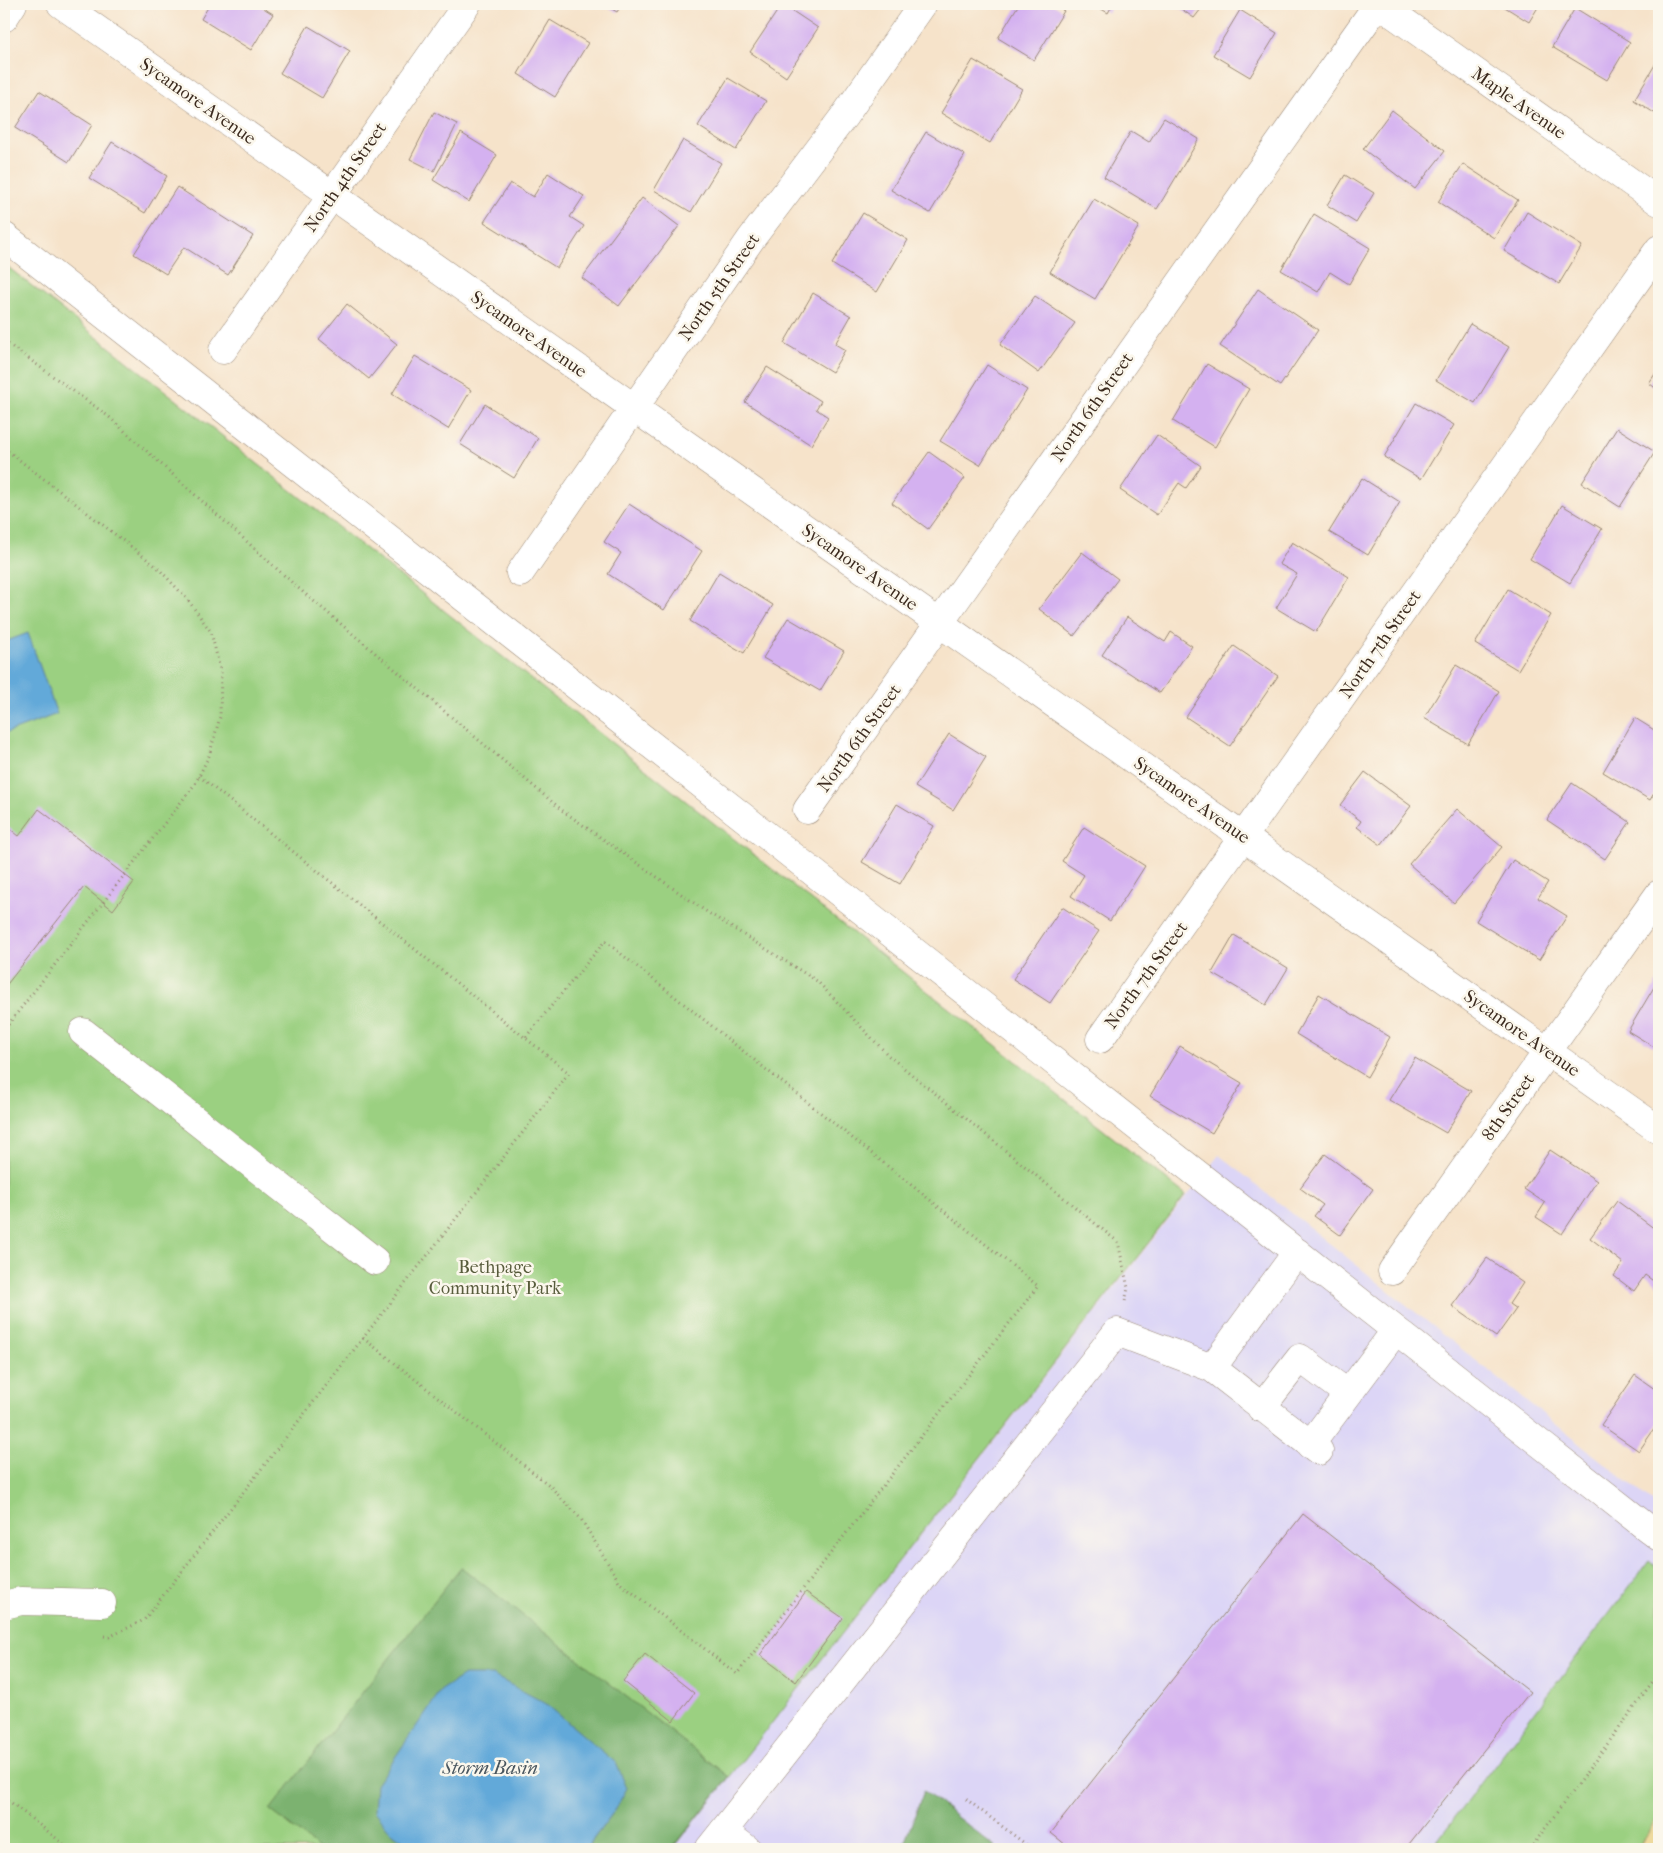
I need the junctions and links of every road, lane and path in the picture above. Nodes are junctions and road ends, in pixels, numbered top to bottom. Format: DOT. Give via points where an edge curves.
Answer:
graph roads {
  1 [pos="13,4"];
  2 [pos="60,4"];
  3 [pos="467,4"];
  4 [pos="923,4"];
  5 [pos="1378,4"];
  6 [pos="4,18"];
  7 [pos="332,195"];
  8 [pos="1659,202"];
  9 [pos="4,236"];
  10 [pos="1659,249"];
  11 [pos="4,341"];
  12 [pos="223,350"];
  13 [pos="635,408"];
  14 [pos="4,448"];
  15 [pos="520,573"];
  16 [pos="940,622"];
  17 [pos="807,810"];
  18 [pos="1244,837"];
  19 [pos="1659,894"];
  20 [pos="4,1030"];
  21 [pos="83,1032"];
  22 [pos="525,1038"];
  23 [pos="1100,1039"];
  24 [pos="1548,1052"];
  25 [pos="1659,1130"];
  26 [pos="1297,1252"];
  27 [pos="375,1261"];
  28 [pos="1392,1271"];
  29 [pos="1396,1330"];
  30 [pos="1117,1332"];
  31 [pos="363,1338"];
  32 [pos="1212,1368"];
  33 [pos="1348,1394"];
  34 [pos="1261,1408"];
  35 [pos="1659,1537"];
  36 [pos="102,1603"];
  37 [pos="4,1605"];
  38 [pos="1659,1674"];
  39 [pos="4,1798"];
  40 [pos="966,1799"];
  41 [pos="716,1840"];
  42 [pos="70,1849"];
  43 [pos="747,1849"];
  44 [pos="1032,1849"];
  45 [pos="1530,1849"];
  1 -- 6 [label="street"];
  2 -- 7 [label="street, Sycamore Avenue"];
  3 -- 7 [label="street, North 4th Street"];
  4 -- 13 [label="street, North 5th Street" via="845,116 751,239"];
  5 -- 8 [label="street, Maple Avenue"];
  5 -- 16 [label="street, North 6th Street"];
  7 -- 12 [label="street, North 4th Street"];
  7 -- 13 [label="street, Sycamore Avenue"];
  9 -- 26 [label="street"];
  10 -- 18 [label="street, North 7th Street"];
  11 -- 30 [label="path" via="108,416 297,586 563,811 704,910 817,981 889,1056 1118,1242 1128,1288"];
  13 -- 15 [label="street, North 5th Street"];
  13 -- 16 [label="street, Sycamore Avenue"];
  14 -- 20 [label="path" via="157,567 188,600 210,632 221,673 220,716 209,756 195,784"];
  16 -- 17 [label="street, North 6th Street"];
  16 -- 18 [label="street, Sycamore Avenue"];
  18 -- 23 [label="street, North 7th Street"];
  18 -- 24 [label="street, Sycamore Avenue"];
  19 -- 24 [label="street, 8th Street"];
  21 -- 27 [label="street"];
  22 -- 31 [label="path" via="605,941 1038,1286 737,1674 620,1583 580,1519 549,1485"];
  24 -- 25 [label="street, Sycamore Avenue"];
  24 -- 28 [label="street, 8th Street"];
  26 -- 29 [label="street"];
  26 -- 32 [label="street"];
  29 -- 33 [label="street"];
  29 -- 35 [label="street"];
  30 -- 32 [label="street"];
  30 -- 41 [label="street"];
  32 -- 34 [label="street"];
  33 -- 34 [label="street" via="1300,1358"];
  33 -- 34 [label="street" via="1314,1448"];
  36 -- 37 [label="street" via="21,1601"];
  38 -- 45 [label="path"];
  39 -- 42 [label="path"];
  40 -- 44 [label="path"];
  41 -- 43 [label="street"];
}
